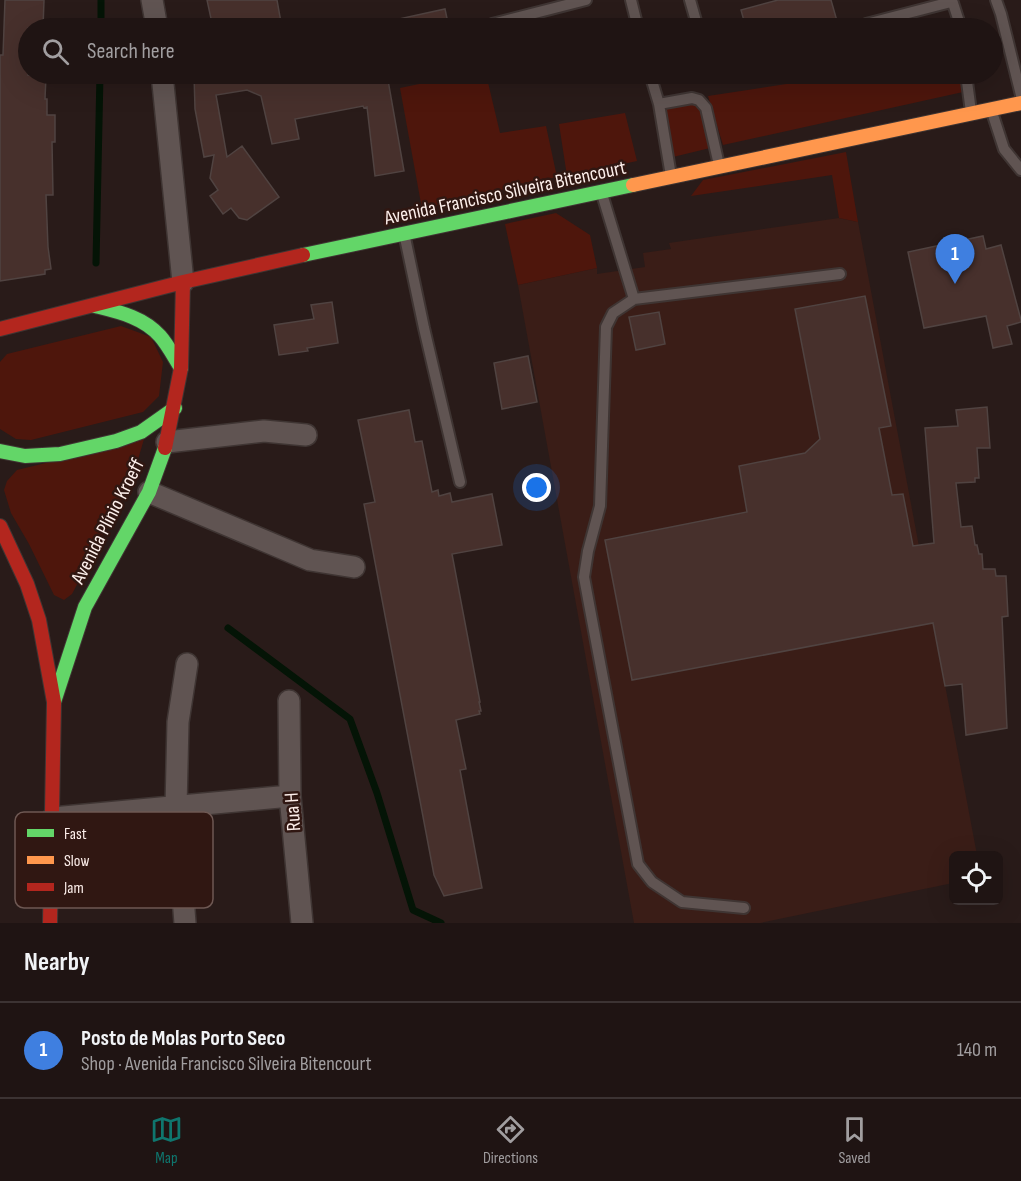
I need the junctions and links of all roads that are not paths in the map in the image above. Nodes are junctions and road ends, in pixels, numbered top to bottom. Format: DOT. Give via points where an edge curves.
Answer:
graph roads {
  1 [pos="152,0"];
  2 [pos="586,0"];
  3 [pos="631,0"];
  4 [pos="690,0"];
  5 [pos="996,0"];
  6 [pos="155,18"];
  7 [pos="516,18"];
  8 [pos="636,18"];
  9 [pos="695,18"];
  10 [pos="889,18"];
  11 [pos="958,18"];
  12 [pos="1002,18"];
  13 [pos="1003,22"];
  14 [pos="163,84"];
  15 [pos="653,84"];
  16 [pos="967,84"];
  17 [pos="1021,95"];
  18 [pos="1021,103"];
  19 [pos="659,104"];
  20 [pos="990,109"];
  21 [pos="971,113"];
  22 [pos="720,166"];
  23 [pos="1021,170"];
  24 [pos="671,177"];
  25 [pos="602,191"];
  26 [pos="404,233"];
  27 [pos="840,274"];
  28 [pos="183,282"];
  29 [pos="634,299"];
  30 [pos="92,306"];
  31 [pos="0,329"];
  32 [pos="181,368"];
  33 [pos="174,408"];
  34 [pos="306,435"];
  35 [pos="167,442"];
  36 [pos="0,451"];
  37 [pos="460,482"];
  38 [pos="149,492"];
  39 [pos="0,526"];
  40 [pos="354,567"];
  41 [pos="187,664"];
  42 [pos="289,701"];
  43 [pos="54,702"];
  44 [pos="290,796"];
  45 [pos="176,807"];
  46 [pos="53,812"];
  47 [pos="120,812"];
  48 [pos="176,812"];
  49 [pos="50,908"];
  50 [pos="184,908"];
  51 [pos="744,908"];
  52 [pos="50,923"];
  53 [pos="185,923"];
  54 [pos="302,923"];
  1 -- 6 [label="street"];
  2 -- 7 [label="lane"];
  3 -- 8 [label="lane"];
  4 -- 9 [label="lane"];
  5 -- 12 [label="lane"];
  10 -- 11 [label="lane" via="951,2"];
  13 -- 17 [label="lane"];
  14 -- 28 [label="street"];
  15 -- 19 [label="lane"];
  16 -- 21 [label="lane"];
  18 -- 20 [label="main road, Avenida Francisco Silveira Bitencourt"];
  19 -- 22 [label="lane" via="699,100 706,108"];
  19 -- 24 [label="lane"];
  20 -- 21 [label="main road, Avenida Francisco Silveira Bitencourt"];
  20 -- 23 [label="lane" via="1004,149"];
  21 -- 22 [label="main road, Avenida Francisco Silveira Bitencourt"];
  22 -- 24 [label="main road, Avenida Francisco Silveira Bitencourt"];
  24 -- 25 [label="main road, Avenida Francisco Silveira Bitencourt"];
  25 -- 26 [label="main road, Avenida Francisco Silveira Bitencourt"];
  25 -- 29 [label="lane"];
  26 -- 28 [label="main road, Avenida Francisco Silveira Bitencourt"];
  26 -- 37 [label="lane"];
  27 -- 29 [label="lane"];
  28 -- 30 [label="main road, Avenida Francisco Silveira Bitencourt"];
  28 -- 32 [label="main road, Avenida Plínio Kroeff"];
  29 -- 51 [label="lane" via="613,313 606,327 600,506 584,577 638,864 652,882 682,903"];
  30 -- 31 [label="main road, Avenida Francisco Silveira Bitencourt"];
  30 -- 32 [label="main road" via="126,314 149,326 166,343"];
  32 -- 33 [label="main road, Avenida Plínio Kroeff"];
  33 -- 35 [label="main road, Avenida Plínio Kroeff"];
  33 -- 36 [label="main road" via="141,432 116,441 60,454 25,456"];
  34 -- 35 [label="street" via="264,430"];
  35 -- 38 [label="main road, Avenida Plínio Kroeff"];
  38 -- 40 [label="street" via="310,560"];
  38 -- 43 [label="main road, Avenida Plínio Kroeff" via="85,607"];
  39 -- 43 [label="main road, Avenida Plínio Kroeff" via="39,620"];
  41 -- 45 [label="street" via="178,722"];
  42 -- 44 [label="street, Rua H"];
  43 -- 46 [label="main road, Avenida Plínio Kroeff"];
  44 -- 45 [label="street"];
  44 -- 54 [label="street, Rua H"];
  45 -- 47 [label="street"];
  45 -- 48 [label="street"];
  49 -- 52 [label="main road, Avenida Plínio Kroeff"];
  50 -- 53 [label="street"];
}
